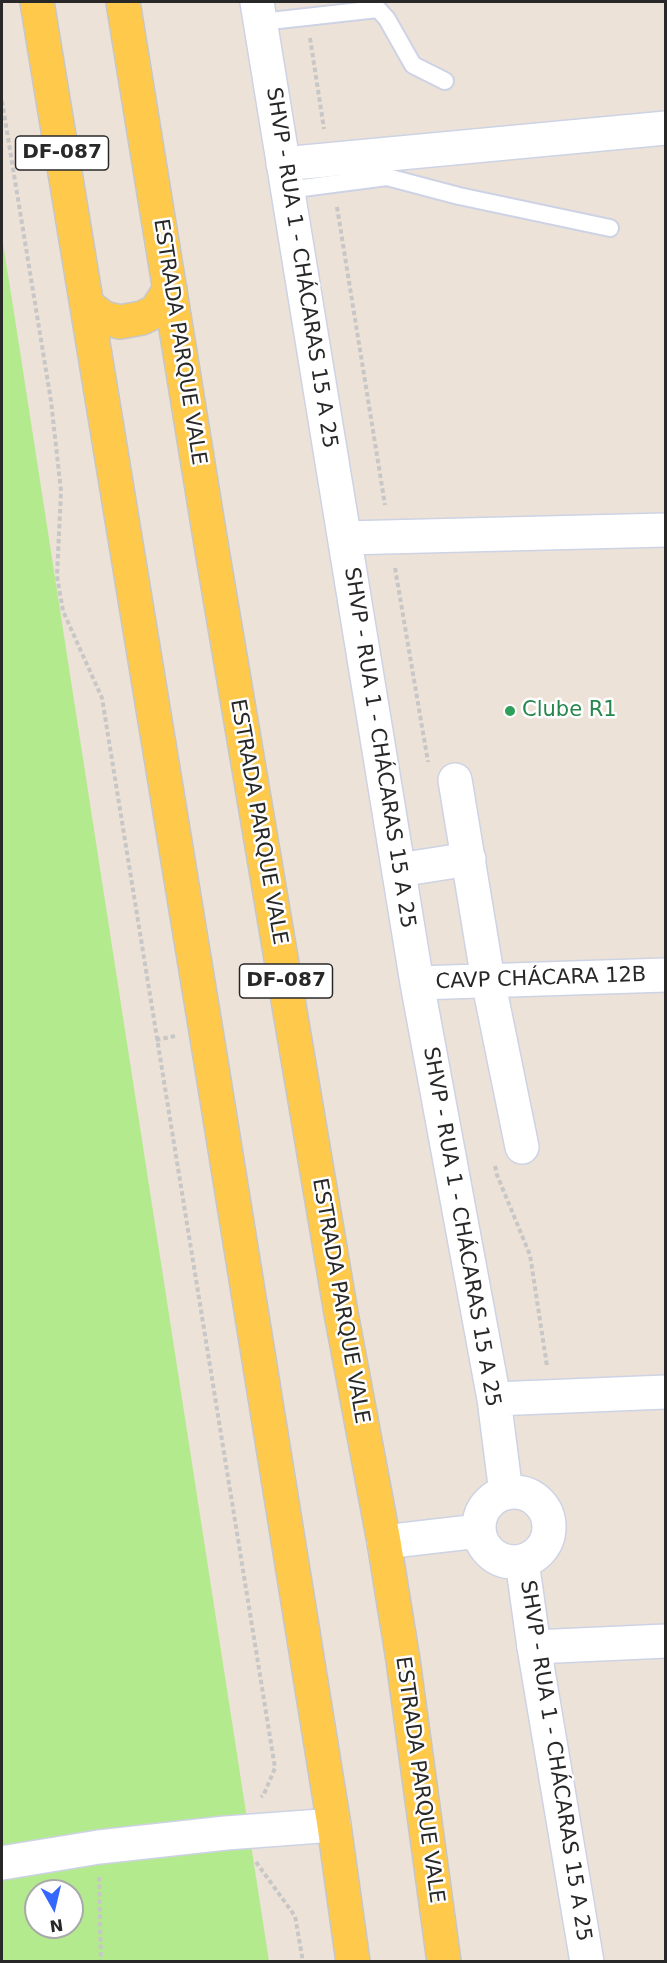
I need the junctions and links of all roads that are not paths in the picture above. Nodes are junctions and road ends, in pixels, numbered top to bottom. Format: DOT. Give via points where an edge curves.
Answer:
graph roads {
  1 [pos="37,2"];
  2 [pos="123,2"];
  3 [pos="259,12"];
  4 [pos="445,81"];
  5 [pos="666,128"];
  6 [pos="331,172"];
  7 [pos="285,177"];
  8 [pos="610,228"];
  9 [pos="170,289"];
  10 [pos="87,305"];
  11 [pos="666,530"];
  12 [pos="345,538"];
  13 [pos="442,775"];
  14 [pos="468,859"];
  15 [pos="399,870"];
  16 [pos="666,975"];
  17 [pos="488,980"];
  18 [pos="417,983"];
  19 [pos="522,1147"];
  20 [pos="666,1392"];
  21 [pos="494,1399"];
  22 [pos="506,1493"];
  23 [pos="479,1531"];
  24 [pos="384,1542"];
  25 [pos="522,1562"];
  26 [pos="666,1641"];
  27 [pos="534,1647"];
  28 [pos="334,1825"];
  29 [pos="2,1863"];
  30 [pos="353,1962"];
  31 [pos="444,1962"];
  32 [pos="587,1962"];
  1 -- 10 [label="main road, DF-087"];
  2 -- 9 [label="main road, ESTRADA PARQUE VALE / DF-087"];
  3 -- 4 [label="lane" via="306,17 378,9 413,65"];
  3 -- 7 [label="street, SHVP - RUA 1 - CHÁCARAS 15 A 25"];
  5 -- 6 [label="street"];
  6 -- 7 [label="street"];
  6 -- 8 [label="lane" via="387,177"];
  7 -- 12 [label="street, SHVP - RUA 1 - CHÁCARAS 15 A 25"];
  9 -- 10 [label="main road" via="156,311 142,318 120,322 104,318"];
  9 -- 24 [label="main road, ESTRADA PARQUE VALE / DF-087" via="341,1313"];
  10 -- 28 [label="main road, DF-087"];
  11 -- 12 [label="street"];
  12 -- 15 [label="street, SHVP - RUA 1 - CHÁCARAS 15 A 25"];
  13 -- 14 [label="street"];
  14 -- 15 [label="street"];
  14 -- 17 [label="street"];
  15 -- 18 [label="street, SHVP - RUA 1 - CHÁCARAS 15 A 25"];
  16 -- 17 [label="street, CAVP CHÁCARA 12B"];
  17 -- 18 [label="street, CAVP CHÁCARA 12B"];
  17 -- 19 [label="street"];
  18 -- 21 [label="street, SHVP - RUA 1 - CHÁCARAS 15 A 25"];
  20 -- 21 [label="street"];
  21 -- 22 [label="street, SHVP - RUA 1 - CHÁCARAS 15 A 25"];
  22 -- 23 [label="street" via="485,1507"];
  22 -- 25 [label="street" via="521,1493 535,1500 545,1511 549,1527 546,1542"];
  23 -- 24 [label="street"];
  23 -- 25 [label="street" via="483,1545 494,1556 507,1562"];
  24 -- 31 [label="main road, ESTRADA PARQUE VALE / DF-087"];
  25 -- 27 [label="street, SHVP - RUA 1 - CHÁCARAS 15 A 25"];
  26 -- 27 [label="street"];
  27 -- 32 [label="street, SHVP - RUA 1 - CHÁCARAS 15 A 25"];
  28 -- 29 [label="street" via="99,1847"];
  28 -- 30 [label="main road, DF-087"];
}
